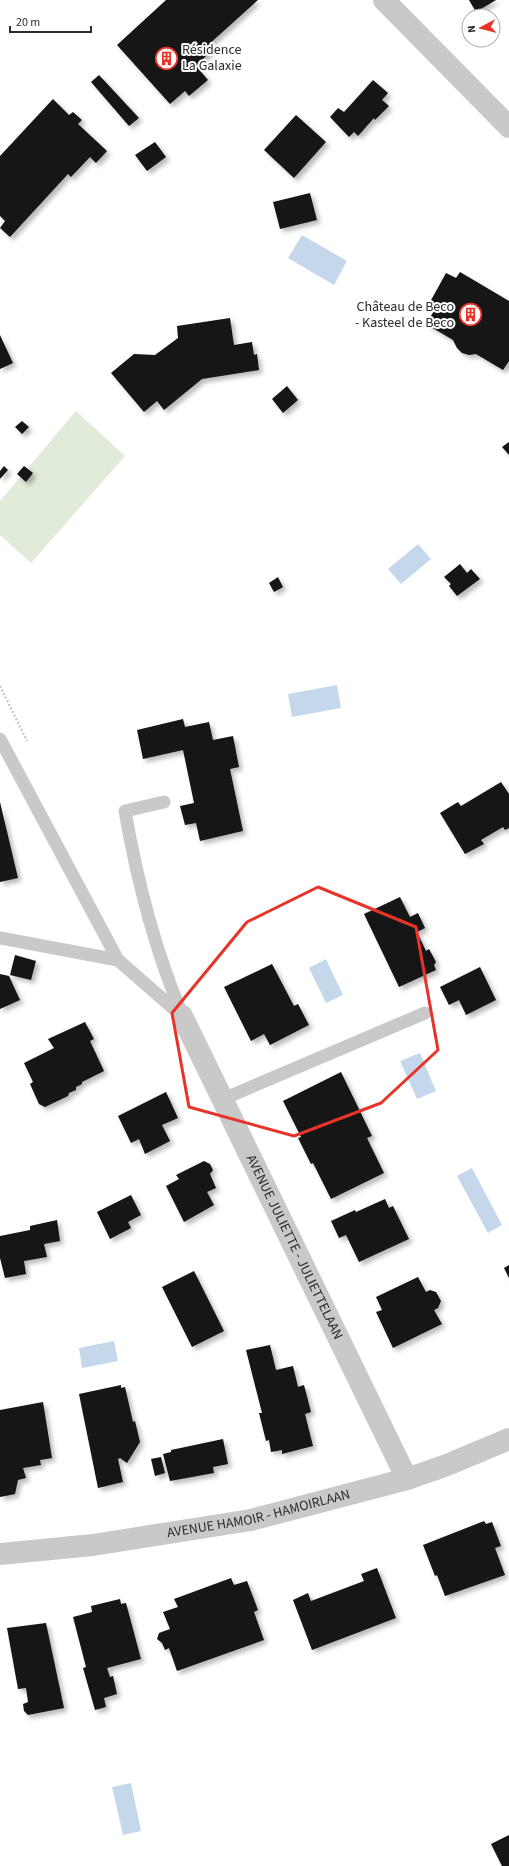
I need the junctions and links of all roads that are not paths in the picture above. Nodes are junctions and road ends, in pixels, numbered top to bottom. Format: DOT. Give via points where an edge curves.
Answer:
graph roads {
  1 [pos="384,0"];
  2 [pos="509,127"];
  3 [pos="0,739"];
  4 [pos="164,802"];
  5 [pos="0,938"];
  6 [pos="118,960"];
  7 [pos="425,1013"];
  8 [pos="182,1016"];
  9 [pos="223,1100"];
  10 [pos="509,1440"];
  11 [pos="406,1479"];
  12 [pos="0,1554"];
  1 -- 2 [label="street"];
  3 -- 6 [label="lane"];
  4 -- 8 [label="lane" via="125,811 147,915 167,980"];
  5 -- 6 [label="lane"];
  6 -- 8 [label="lane"];
  7 -- 9 [label="lane"];
  8 -- 9 [label="street, AVENUE JULIETTE - JULIETTELAAN"];
  9 -- 11 [label="street, AVENUE JULIETTE - JULIETTELAAN"];
  10 -- 11 [label="street, AVENUE HAMOIR - HAMOIRLAAN"];
  11 -- 12 [label="street, AVENUE HAMOIR - HAMOIRLAAN" via="251,1520 93,1546"];
}
